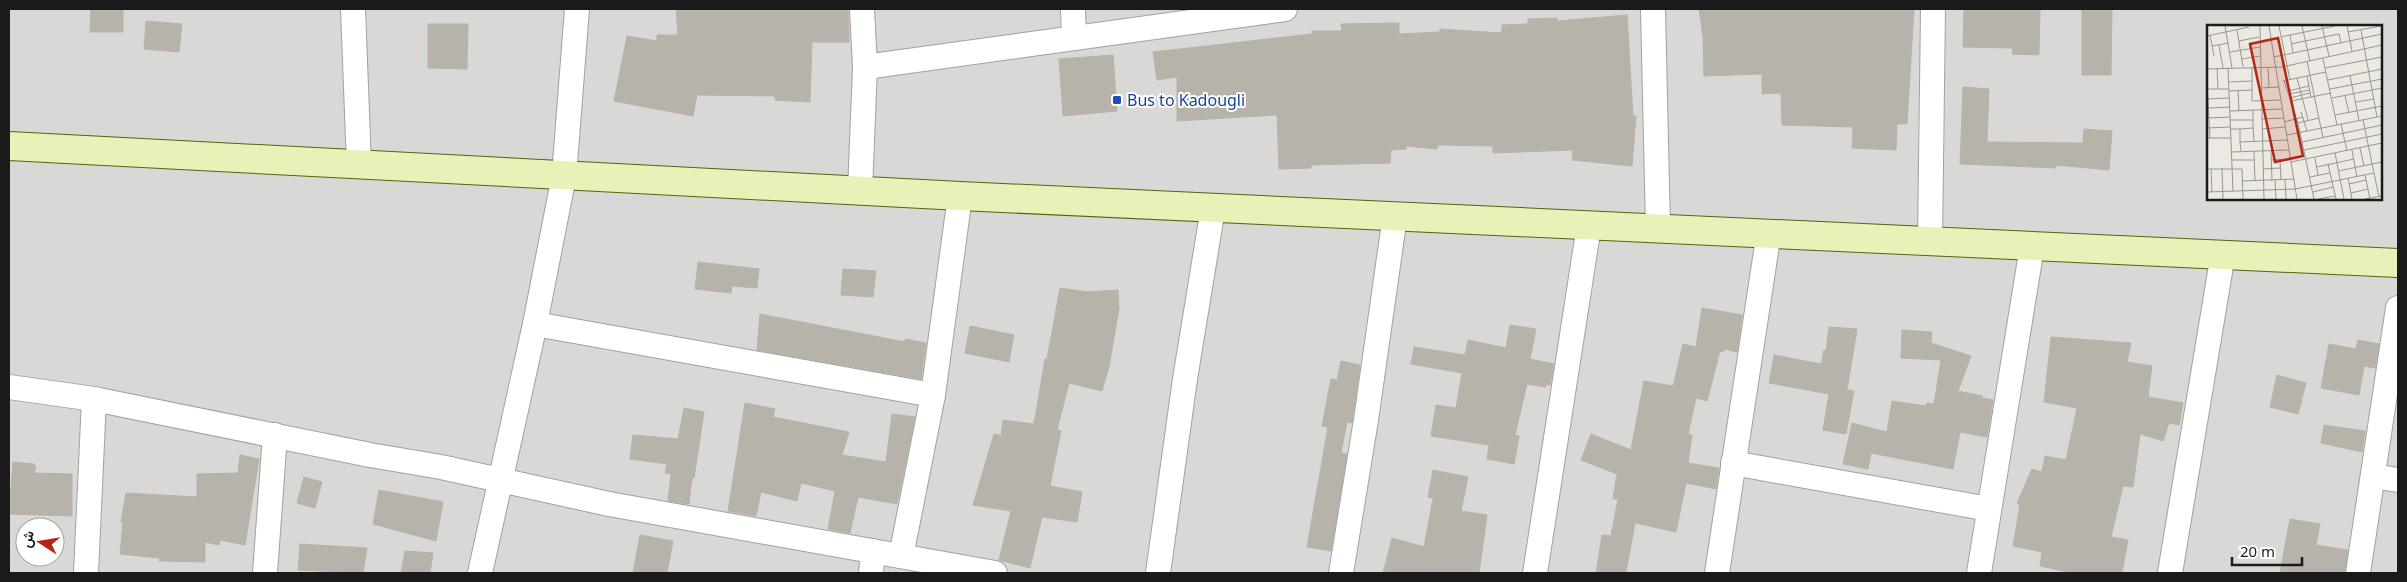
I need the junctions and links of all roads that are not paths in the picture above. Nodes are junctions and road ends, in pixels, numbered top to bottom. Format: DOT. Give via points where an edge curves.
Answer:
graph roads {
  1 [pos="353,9"];
  2 [pos="577,9"];
  3 [pos="862,9"];
  4 [pos="1073,9"];
  5 [pos="1285,9"];
  6 [pos="1653,9"];
  7 [pos="1933,9"];
  8 [pos="1211,14"];
  9 [pos="1135,19"];
  10 [pos="1074,38"];
  11 [pos="864,67"];
  12 [pos="9,146"];
  13 [pos="359,165"];
  14 [pos="564,176"];
  15 [pos="860,190"];
  16 [pos="960,196"];
  17 [pos="1213,208"];
  18 [pos="1395,216"];
  19 [pos="1589,226"];
  20 [pos="1658,229"];
  21 [pos="1769,232"];
  22 [pos="1930,241"];
  23 [pos="2032,247"];
  24 [pos="2223,254"];
  25 [pos="2398,263"];
  26 [pos="2398,308"];
  27 [pos="535,324"];
  28 [pos="9,387"];
  29 [pos="932,395"];
  30 [pos="94,399"];
  31 [pos="275,435"];
  32 [pos="1733,463"];
  33 [pos="2373,476"];
  34 [pos="501,480"];
  35 [pos="2398,480"];
  36 [pos="1990,509"];
  37 [pos="901,556"];
  38 [pos="872,562"];
  39 [pos="86,573"];
  40 [pos="265,573"];
  41 [pos="480,573"];
  42 [pos="995,573"];
  43 [pos="1158,573"];
  44 [pos="1341,573"];
  45 [pos="1535,573"];
  46 [pos="1717,573"];
  47 [pos="1979,573"];
  48 [pos="2170,573"];
  49 [pos="2358,573"];
  1 -- 13 [label="street"];
  2 -- 14 [label="street"];
  3 -- 11 [label="street"];
  4 -- 10 [label="street"];
  5 -- 8 [label="street"];
  6 -- 20 [label="street"];
  7 -- 22 [label="street"];
  8 -- 9 [label="street"];
  9 -- 10 [label="street"];
  10 -- 11 [label="street"];
  11 -- 15 [label="street"];
  12 -- 13 [label="main road"];
  13 -- 14 [label="main road"];
  14 -- 15 [label="main road"];
  14 -- 27 [label="street"];
  15 -- 16 [label="main road"];
  16 -- 17 [label="main road"];
  16 -- 29 [label="street"];
  17 -- 18 [label="main road"];
  17 -- 43 [label="street"];
  18 -- 19 [label="main road"];
  18 -- 44 [label="street"];
  19 -- 20 [label="main road"];
  19 -- 45 [label="street"];
  20 -- 21 [label="main road"];
  21 -- 22 [label="main road"];
  21 -- 32 [label="street"];
  22 -- 23 [label="main road"];
  23 -- 24 [label="main road"];
  23 -- 36 [label="street"];
  24 -- 25 [label="main road"];
  24 -- 48 [label="street"];
  26 -- 33 [label="street"];
  27 -- 29 [label="street"];
  27 -- 34 [label="street"];
  28 -- 30 [label="street"];
  29 -- 37 [label="street"];
  30 -- 31 [label="street"];
  30 -- 39 [label="street"];
  31 -- 34 [label="street"];
  31 -- 40 [label="street"];
  32 -- 36 [label="street"];
  32 -- 46 [label="street"];
  33 -- 35 [label="street"];
  33 -- 49 [label="street"];
  34 -- 38 [label="street"];
  34 -- 41 [label="street"];
  36 -- 47 [label="street"];
  37 -- 38 [label="street"];
  37 -- 42 [label="street"];
}
